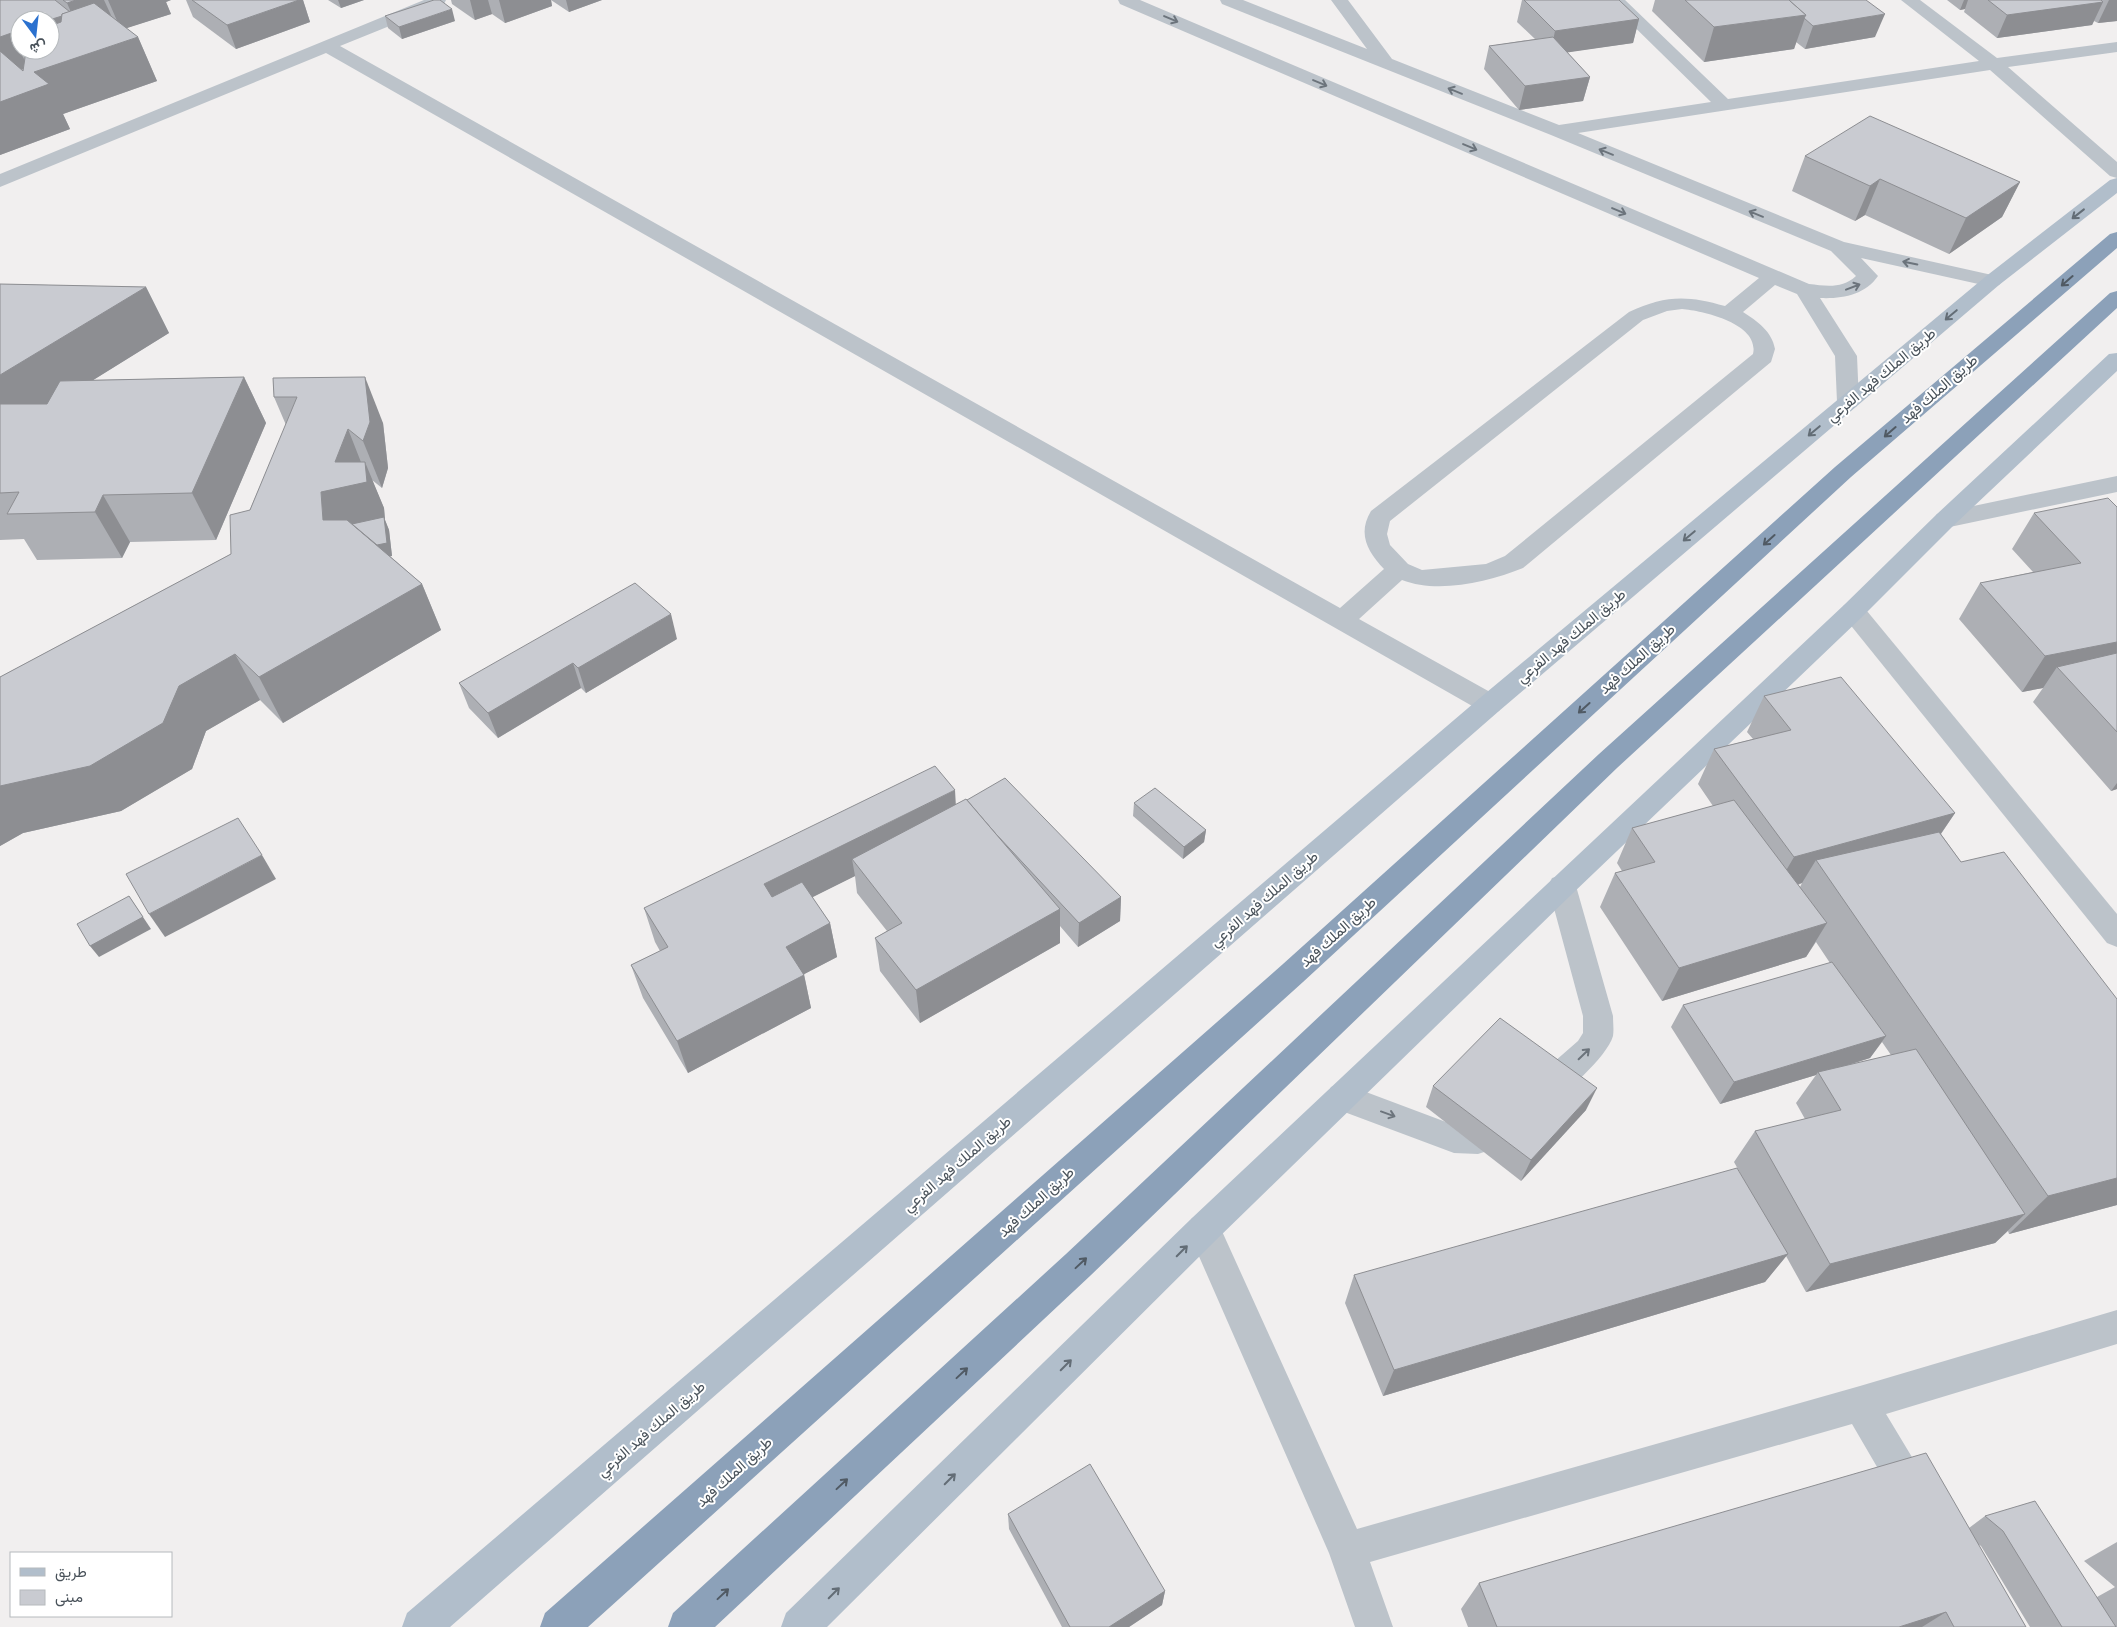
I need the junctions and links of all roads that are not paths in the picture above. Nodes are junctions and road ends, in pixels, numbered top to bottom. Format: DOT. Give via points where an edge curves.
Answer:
graph roads {
  1 [pos="438,0"];
  2 [pos="1126,0"];
  3 [pos="1228,0"];
  4 [pos="1339,0"];
  5 [pos="1615,0"];
  6 [pos="1909,0"];
  7 [pos="327,46"];
  8 [pos="2117,47"];
  9 [pos="1386,63"];
  10 [pos="1994,64"];
  11 [pos="1725,106"];
  12 [pos="1557,131"];
  13 [pos="2117,172"];
  14 [pos="0,181"];
  15 [pos="2117,184"];
  16 [pos="2117,238"];
  17 [pos="1838,248"];
  18 [pos="1772,276"];
  19 [pos="1992,281"];
  20 [pos="1805,290"];
  21 [pos="2117,297"];
  22 [pos="1729,313"];
  23 [pos="2117,359"];
  24 [pos="1848,402"];
  25 [pos="2117,484"];
  26 [pos="1945,520"];
  27 [pos="1399,570"];
  28 [pos="1853,611"];
  29 [pos="1342,620"];
  30 [pos="1490,704"];
  31 [pos="1562,886"];
  32 [pos="2117,935"];
  33 [pos="1342,1097"];
  34 [pos="1204,1229"];
  35 [pos="2117,1327"];
  36 [pos="1860,1404"];
  37 [pos="1932,1524"];
  38 [pos="1347,1550"];
  39 [pos="421,1627"];
  40 [pos="559,1627"];
  41 [pos="687,1627"];
  42 [pos="800,1627"];
  43 [pos="1374,1627"];
  1 -- 7 [label="street"];
  2 -- 18 [label="street, one-way"];
  3 -- 9 [label="street"];
  4 -- 9 [label="street"];
  5 -- 11 [label="street"];
  6 -- 10 [label="street"];
  7 -- 14 [label="street"];
  7 -- 29 [label="street"];
  8 -- 10 [label="street"];
  12 -- 9 [label="street, one-way"];
  10 -- 11 [label="street"];
  10 -- 13 [label="street"];
  11 -- 12 [label="street"];
  17 -- 12 [label="street, one-way"];
  15 -- 19 [label="main road, طريق الملك فهد الفرعي, one-way"];
  16 -- 40 [label="highway, طريق الملك فهد, one-way" via="1843,472 1293,973"];
  19 -- 17 [label="street, one-way"];
  20 -- 17 [label="street, one-way" via="1837,293 1859,286 1868,276"];
  18 -- 20 [label="street"];
  18 -- 22 [label="street"];
  19 -- 24 [label="main road, طريق الملك فهد الفرعي, one-way"];
  20 -- 24 [label="street" via="1846,356"];
  41 -- 21 [label="highway, one-way" via="1078,1266 1608,761"];
  22 -- 27 [label="street" via="1685,301 1654,307 1636,316 1379,516 1374,530 1378,547"];
  22 -- 27 [label="street" via="1763,339 1764,357 1514,562 1490,572 1455,576 1420,578"];
  23 -- 26 [label="main road"];
  24 -- 30 [label="main road, طريق الملك فهد الفرعي, one-way"];
  25 -- 26 [label="street"];
  26 -- 28 [label="main road"];
  27 -- 29 [label="street"];
  28 -- 31 [label="main road"];
  28 -- 32 [label="street"];
  29 -- 30 [label="street"];
  30 -- 39 [label="main road, طريق الملك فهد الفرعي"];
  31 -- 33 [label="main road"];
  33 -- 31 [label="street, one-way" via="1454,1139 1478,1140 1494,1135 1590,1050 1598,1035 1598,1016"];
  33 -- 34 [label="main road"];
  34 -- 38 [label="street"];
  42 -- 34 [label="main road, one-way"];
  35 -- 36 [label="street"];
  36 -- 37 [label="street"];
  36 -- 38 [label="street"];
  38 -- 43 [label="street"];
}
